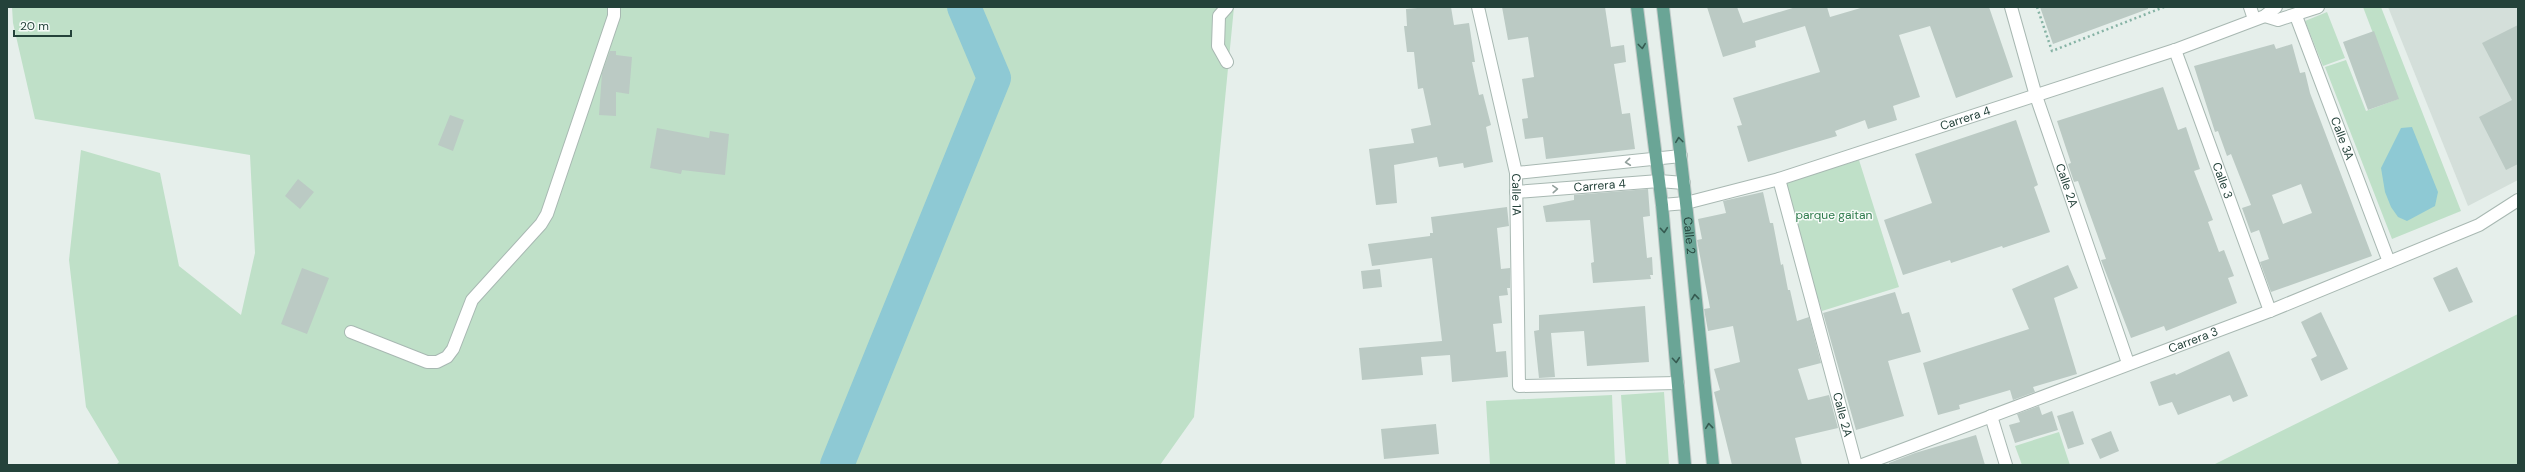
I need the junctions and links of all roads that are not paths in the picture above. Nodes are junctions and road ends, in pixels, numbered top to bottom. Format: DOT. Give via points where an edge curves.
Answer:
graph roads {
  1 [pos="614,7"];
  2 [pos="1227,7"];
  3 [pos="1478,7"];
  4 [pos="1637,7"];
  5 [pos="1663,7"];
  6 [pos="2010,7"];
  7 [pos="2250,7"];
  8 [pos="2276,7"];
  9 [pos="2318,7"];
  10 [pos="2296,16"];
  11 [pos="2260,18"];
  12 [pos="2175,50"];
  13 [pos="1227,62"];
  14 [pos="2036,96"];
  15 [pos="1681,156"];
  16 [pos="1656,159"];
  17 [pos="1516,173"];
  18 [pos="1779,179"];
  19 [pos="1659,181"];
  20 [pos="1684,183"];
  21 [pos="1516,192"];
  22 [pos="2518,200"];
  23 [pos="1686,203"];
  24 [pos="1662,205"];
  25 [pos="2389,262"];
  26 [pos="2270,311"];
  27 [pos="351,332"];
  28 [pos="2128,363"];
  29 [pos="1678,383"];
  30 [pos="1991,416"];
  31 [pos="1685,465"];
  32 [pos="1713,465"];
  33 [pos="1856,465"];
  34 [pos="1862,465"];
  35 [pos="2006,465"];
  1 -- 27 [label="street" via="614,16 547,214 541,224 472,300 453,349 447,357 437,362 427,362"];
  2 -- 13 [label="street" via="1219,16 1218,46"];
  3 -- 17 [label="street, Calle 1A"];
  4 -- 16 [label="main road, Calle 2, one-way"];
  15 -- 5 [label="main road, Calle 2, one-way"];
  6 -- 14 [label="street, Calle 2A"];
  7 -- 11 [label="street"];
  8 -- 11 [label="street, Carrera 4"];
  9 -- 10 [label="street, Carrera 4"];
  10 -- 11 [label="street, Carrera 4" via="2278,20"];
  10 -- 25 [label="street, Calle 3A"];
  11 -- 12 [label="street, Carrera 4"];
  12 -- 14 [label="street, Carrera 4"];
  12 -- 26 [label="street, Calle 3"];
  14 -- 18 [label="street, Carrera 4"];
  14 -- 28 [label="street, Calle 2A"];
  15 -- 16 [label="street, Carrera 4"];
  15 -- 20 [label="main road, Calle 2"];
  16 -- 17 [label="street, Carrera 4, one-way"];
  16 -- 19 [label="main road, Calle 2"];
  17 -- 21 [label="street, Calle 1A"];
  18 -- 23 [label="street, Carrera 4"];
  18 -- 33 [label="street, Calle 2A"];
  19 -- 20 [label="street, Carrera 4"];
  21 -- 19 [label="street, Carrera 4, one-way"];
  19 -- 24 [label="main road, Calle 2"];
  20 -- 23 [label="main road, Calle 2"];
  21 -- 29 [label="street, Calle 1A" via="1519,386"];
  22 -- 25 [label="street, Carrera 3" via="2479,225"];
  23 -- 24 [label="street, Carrera 4"];
  32 -- 23 [label="main road, Calle 2, one-way"];
  24 -- 29 [label="main road, Calle 2, one-way"];
  25 -- 26 [label="street, Carrera 3"];
  26 -- 28 [label="street, Carrera 3"];
  28 -- 30 [label="street, Carrera 3"];
  29 -- 31 [label="main road, Calle 2"];
  30 -- 34 [label="street, Carrera 3"];
  30 -- 35 [label="street"];
}
